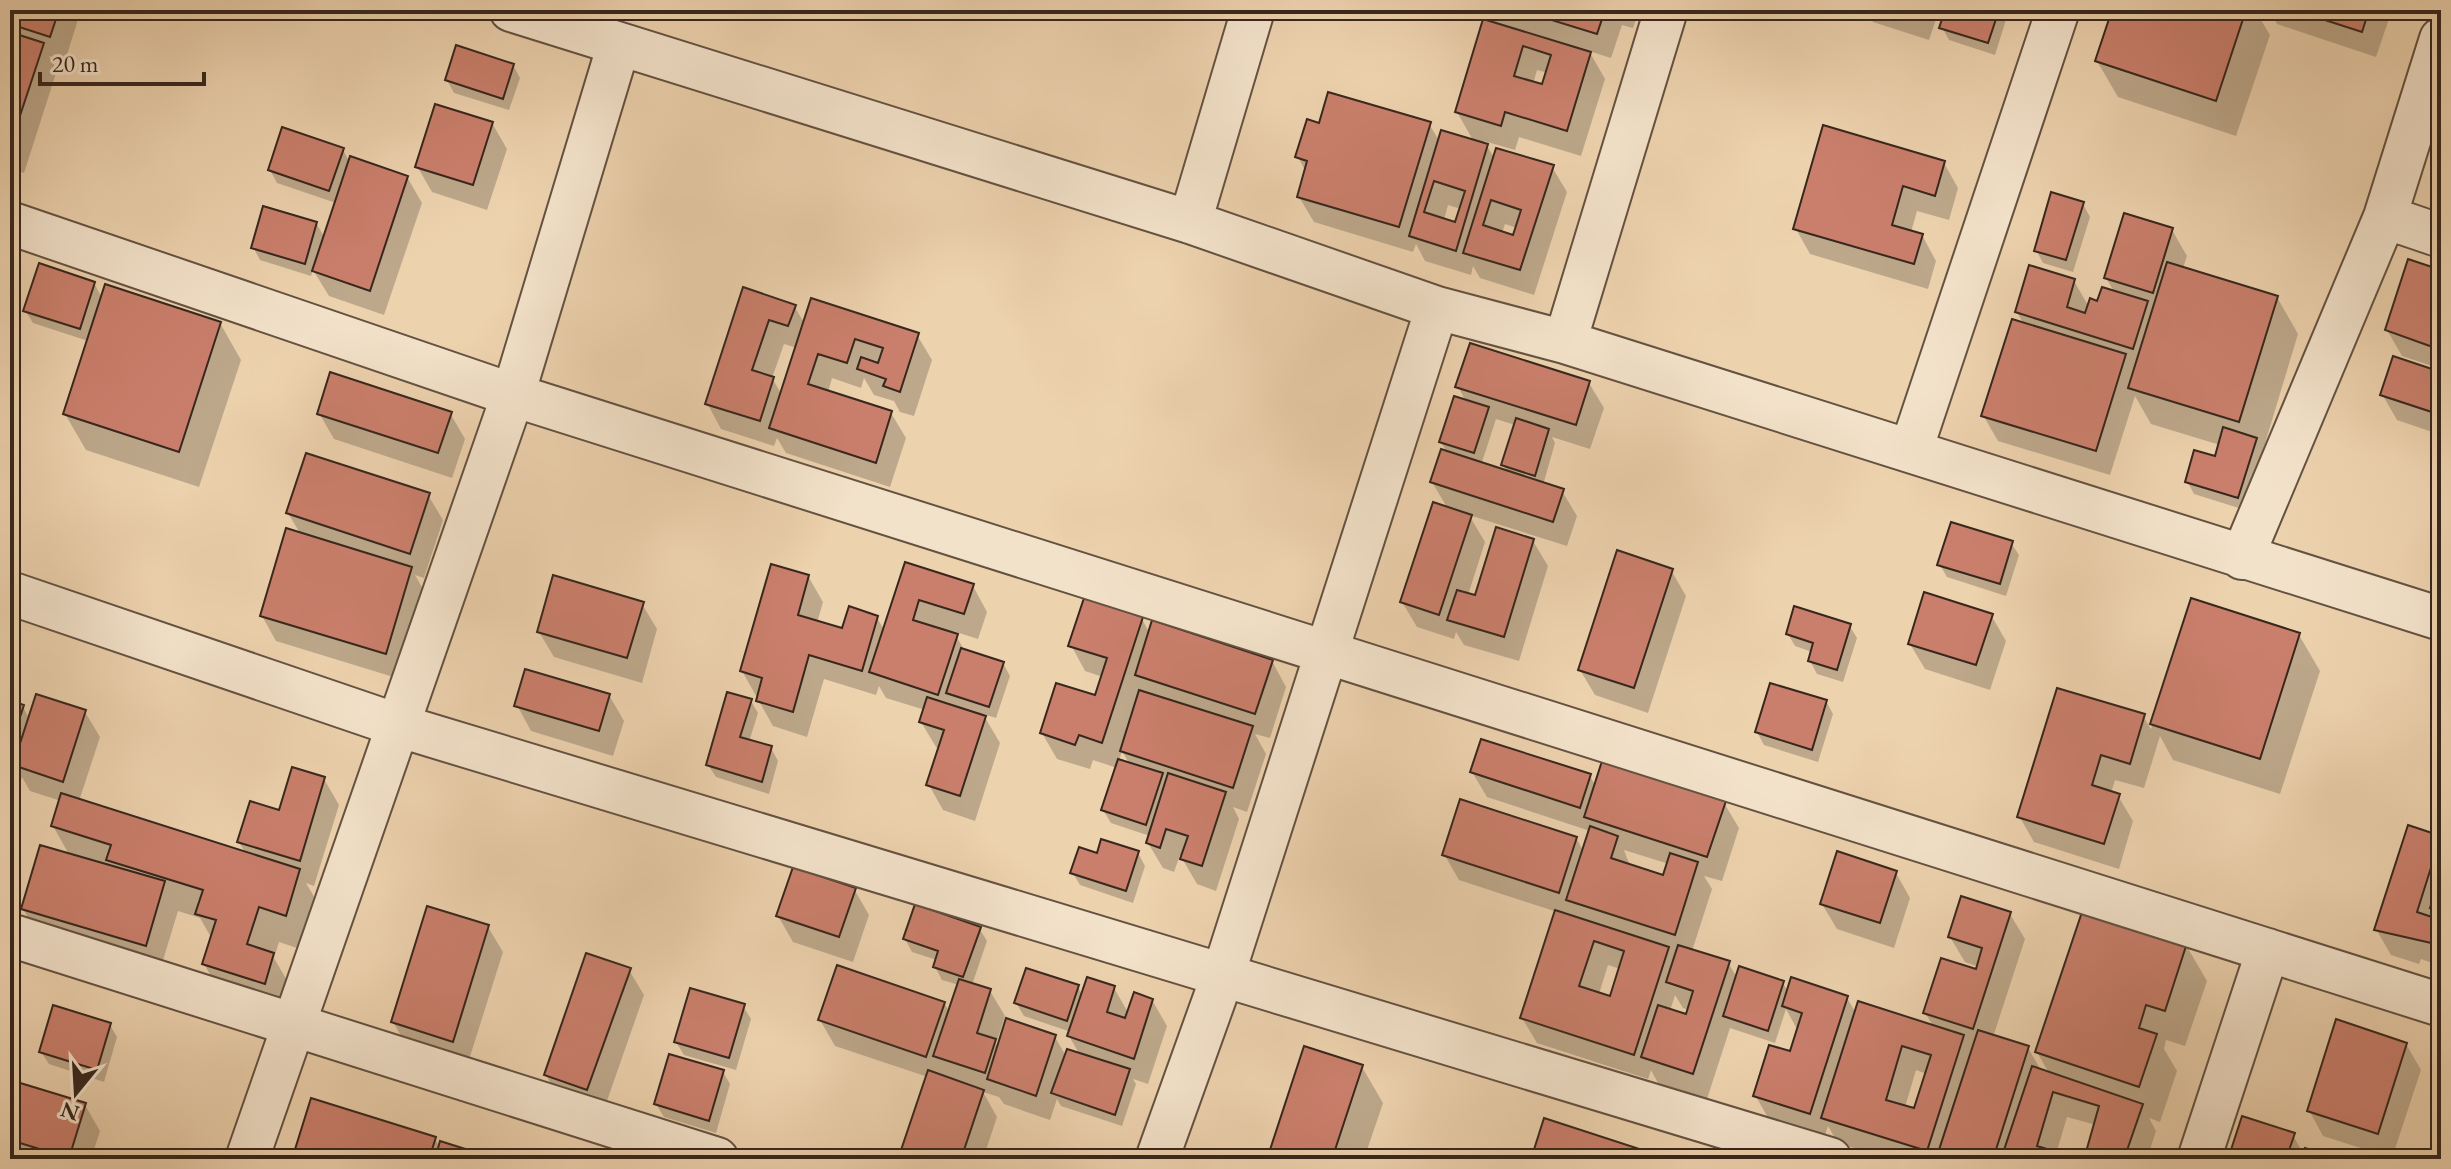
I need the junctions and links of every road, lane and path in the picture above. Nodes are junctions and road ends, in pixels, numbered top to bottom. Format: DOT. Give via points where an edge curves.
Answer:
graph roads {
  1 [pos="511,10"];
  2 [pos="1253,10"];
  3 [pos="1666,10"];
  4 [pos="2058,10"];
  5 [pos="2441,39"];
  6 [pos="619,44"];
  7 [pos="2385,217"];
  8 [pos="1190,222"];
  9 [pos="10,223"];
  10 [pos="2441,236"];
  11 [pos="1437,308"];
  12 [pos="1565,342"];
  13 [pos="513,395"];
  14 [pos="1911,450"];
  15 [pos="2242,558"];
  16 [pos="10,593"];
  17 [pos="2441,619"];
  18 [pos="1325,651"];
  19 [pos="400,726"];
  20 [pos="10,935"];
  21 [pos="2268,950"];
  22 [pos="1223,975"];
  23 [pos="2441,1005"];
  24 [pos="293,1022"];
  25 [pos="247,1159"];
  26 [pos="717,1159"];
  27 [pos="1157,1159"];
  28 [pos="1830,1159"];
  29 [pos="2199,1159"];
  1 -- 6 [label="street"];
  2 -- 8 [label="street"];
  3 -- 12 [label="street"];
  4 -- 14 [label="street"];
  5 -- 7 [label="street"];
  6 -- 8 [label="street"];
  6 -- 13 [label="street"];
  7 -- 10 [label="street"];
  7 -- 15 [label="street"];
  8 -- 11 [label="street"];
  9 -- 13 [label="street"];
  11 -- 12 [label="street"];
  11 -- 18 [label="street"];
  12 -- 14 [label="street"];
  13 -- 18 [label="street"];
  13 -- 19 [label="street"];
  14 -- 15 [label="street"];
  15 -- 17 [label="street"];
  16 -- 19 [label="street"];
  18 -- 21 [label="street"];
  18 -- 22 [label="street"];
  19 -- 22 [label="street"];
  19 -- 24 [label="street"];
  20 -- 24 [label="street"];
  21 -- 23 [label="street"];
  21 -- 29 [label="street"];
  22 -- 27 [label="street"];
  22 -- 28 [label="street"];
  24 -- 25 [label="street"];
  24 -- 26 [label="street"];
}
